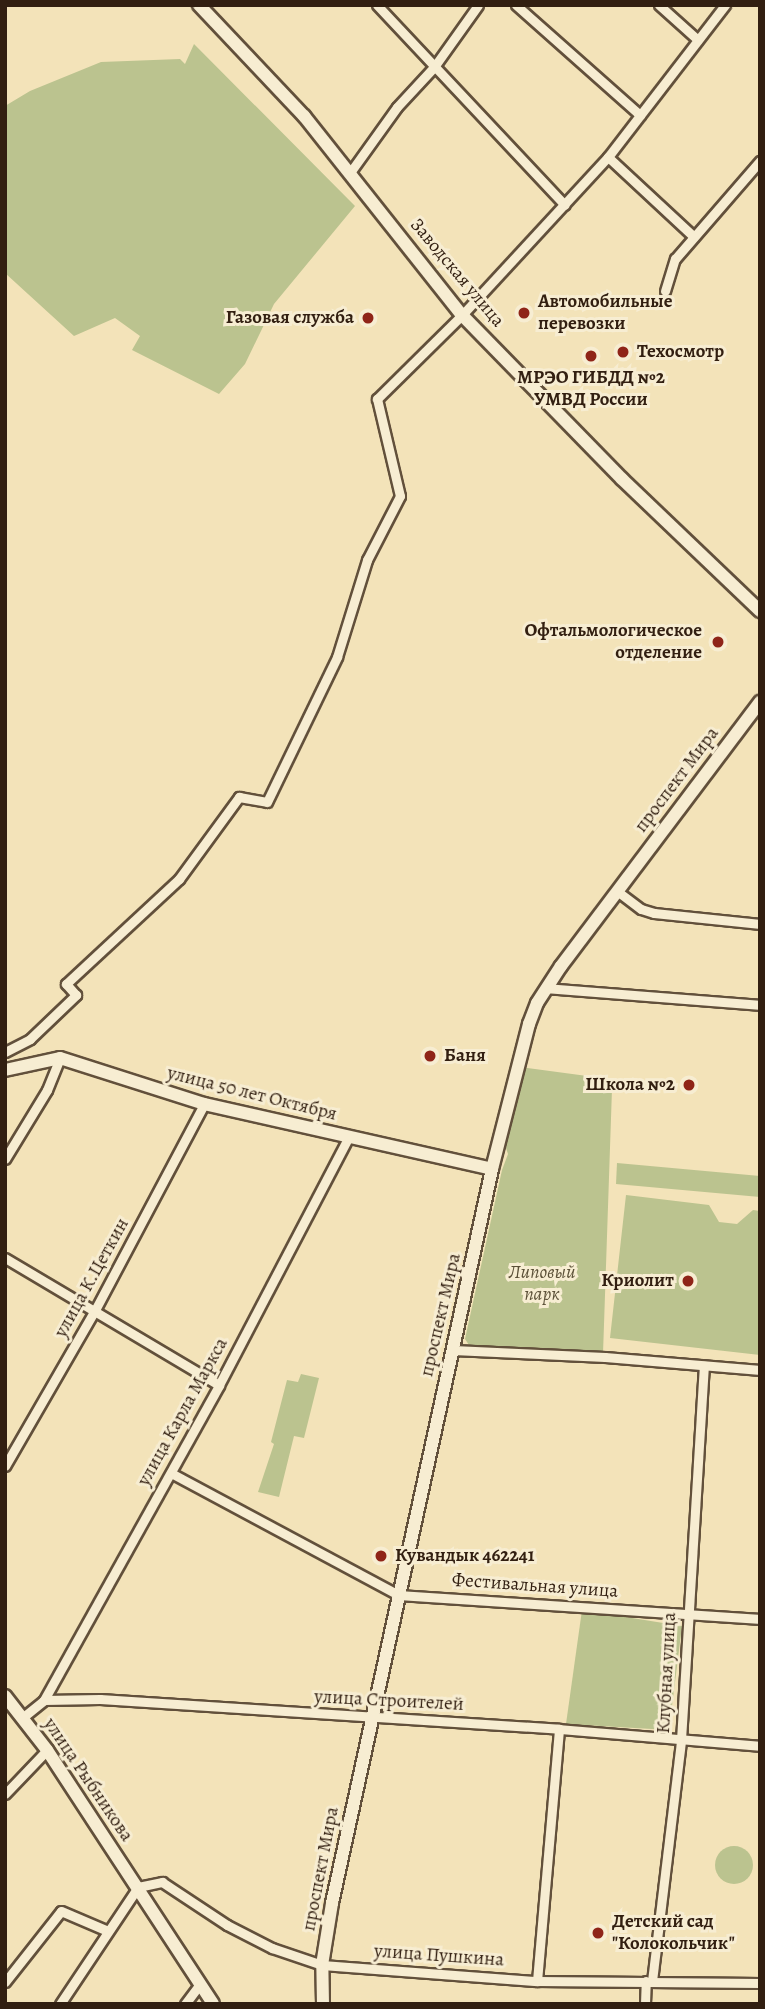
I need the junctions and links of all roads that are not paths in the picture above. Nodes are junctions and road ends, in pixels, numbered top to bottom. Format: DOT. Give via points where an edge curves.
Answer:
graph roads {
  1 [pos="199,5"];
  2 [pos="377,5"];
  3 [pos="478,5"];
  4 [pos="516,5"];
  5 [pos="659,5"];
  6 [pos="725,5"];
  7 [pos="698,40"];
  8 [pos="434,67"];
  9 [pos="640,115"];
  10 [pos="608,156"];
  11 [pos="760,161"];
  12 [pos="349,174"];
  13 [pos="565,205"];
  14 [pos="694,237"];
  15 [pos="665,291"];
  16 [pos="462,315"];
  17 [pos="760,611"];
  18 [pos="760,702"];
  19 [pos="617,891"];
  20 [pos="760,923"];
  21 [pos="546,988"];
  22 [pos="760,1006"];
  23 [pos="5,1052"];
  24 [pos="60,1058"];
  25 [pos="5,1070"];
  26 [pos="204,1104"];
  27 [pos="348,1138"];
  28 [pos="5,1159"];
  29 [pos="492,1169"];
  30 [pos="5,1258"];
  31 [pos="94,1312"];
  32 [pos="453,1350"];
  33 [pos="704,1366"];
  34 [pos="760,1370"];
  35 [pos="219,1385"];
  36 [pos="5,1466"];
  37 [pos="171,1473"];
  38 [pos="399,1595"];
  39 [pos="690,1614"];
  40 [pos="760,1619"];
  41 [pos="5,1696"];
  42 [pos="44,1700"];
  43 [pos="22,1718"];
  44 [pos="371,1719"];
  45 [pos="559,1729"];
  46 [pos="681,1740"];
  47 [pos="760,1746"];
  48 [pos="47,1750"];
  49 [pos="5,1794"];
  50 [pos="138,1887"];
  51 [pos="108,1931"];
  52 [pos="322,1965"];
  53 [pos="537,1981"];
  54 [pos="649,1981"];
  55 [pos="5,1982"];
  56 [pos="760,1983"];
  57 [pos="200,1984"];
  58 [pos="60,2004"];
  59 [pos="185,2004"];
  60 [pos="213,2004"];
  61 [pos="323,2004"];
  62 [pos="645,2004"];
  1 -- 12 [label="street, Заводская улица" via="304,116"];
  2 -- 8 [label="street"];
  3 -- 8 [label="street"];
  4 -- 9 [label="street"];
  5 -- 7 [label="street"];
  6 -- 7 [label="street"];
  7 -- 9 [label="street"];
  8 -- 12 [label="street" via="397,107"];
  8 -- 13 [label="street"];
  9 -- 10 [label="street"];
  10 -- 13 [label="street"];
  10 -- 14 [label="street"];
  11 -- 14 [label="street"];
  12 -- 16 [label="street, Заводская улица"];
  13 -- 16 [label="street"];
  14 -- 15 [label="street" via="676,259"];
  16 -- 17 [label="street, Заводская улица" via="622,479"];
  16 -- 23 [label="street" via="377,399 400,496 367,560 337,657 267,802 240,797 179,879 66,984 76,995 30,1039"];
  18 -- 19 [label="street, проспект Мира"];
  19 -- 20 [label="street" via="654,913"];
  19 -- 21 [label="street, проспект Мира"];
  21 -- 22 [label="street"];
  21 -- 29 [label="street, проспект Мира" via="529,1024"];
  24 -- 25 [label="street"];
  24 -- 26 [label="street, улица 50 лет Октября"];
  24 -- 28 [label="street" via="47,1090"];
  26 -- 27 [label="street, улица 50 лет Октября"];
  26 -- 31 [label="street, улица К.Цеткин"];
  27 -- 29 [label="street, улица 50 лет Октября"];
  27 -- 35 [label="street, улица Карла Маркса"];
  29 -- 32 [label="street, проспект Мира"];
  30 -- 31 [label="street"];
  31 -- 35 [label="street"];
  31 -- 36 [label="street, улица К.Цеткин"];
  32 -- 33 [label="street"];
  32 -- 38 [label="street, проспект Мира"];
  33 -- 34 [label="street"];
  33 -- 39 [label="street, Клубная улица" via="687,1596"];
  35 -- 37 [label="street, улица Карла Маркса"];
  37 -- 38 [label="street, Фестивальная улица"];
  37 -- 42 [label="street, улица Карла Маркса"];
  38 -- 39 [label="street, Фестивальная улица"];
  38 -- 44 [label="street, проспект Мира"];
  39 -- 40 [label="street, Фестивальная улица"];
  39 -- 46 [label="street, Клубная улица"];
  41 -- 43 [label="street, улица Рыбникова"];
  42 -- 43 [label="street"];
  42 -- 44 [label="street, улица Строителей" via="100,1699"];
  43 -- 48 [label="street, улица Рыбникова"];
  44 -- 45 [label="street, улица Строителей"];
  44 -- 52 [label="street, проспект Мира"];
  45 -- 46 [label="street, улица Строителей"];
  45 -- 53 [label="street"];
  46 -- 47 [label="street, улица Строителей"];
  46 -- 54 [label="street, Клубная улица"];
  48 -- 49 [label="street"];
  48 -- 50 [label="street, улица Рыбникова"];
  50 -- 51 [label="street"];
  50 -- 52 [label="street, улица Пушкина" via="162,1882 227,1925 272,1948"];
  50 -- 57 [label="street, улица Рыбникова"];
  51 -- 55 [label="street" via="61,1911"];
  51 -- 58 [label="street"];
  52 -- 53 [label="street, улица Пушкина"];
  52 -- 61 [label="street, проспект Мира"];
  53 -- 54 [label="street, улица Пушкина"];
  54 -- 56 [label="street, улица Пушкина"];
  54 -- 62 [label="street, Клубная улица"];
  57 -- 59 [label="street"];
  57 -- 60 [label="street, улица Рыбникова"];
}
